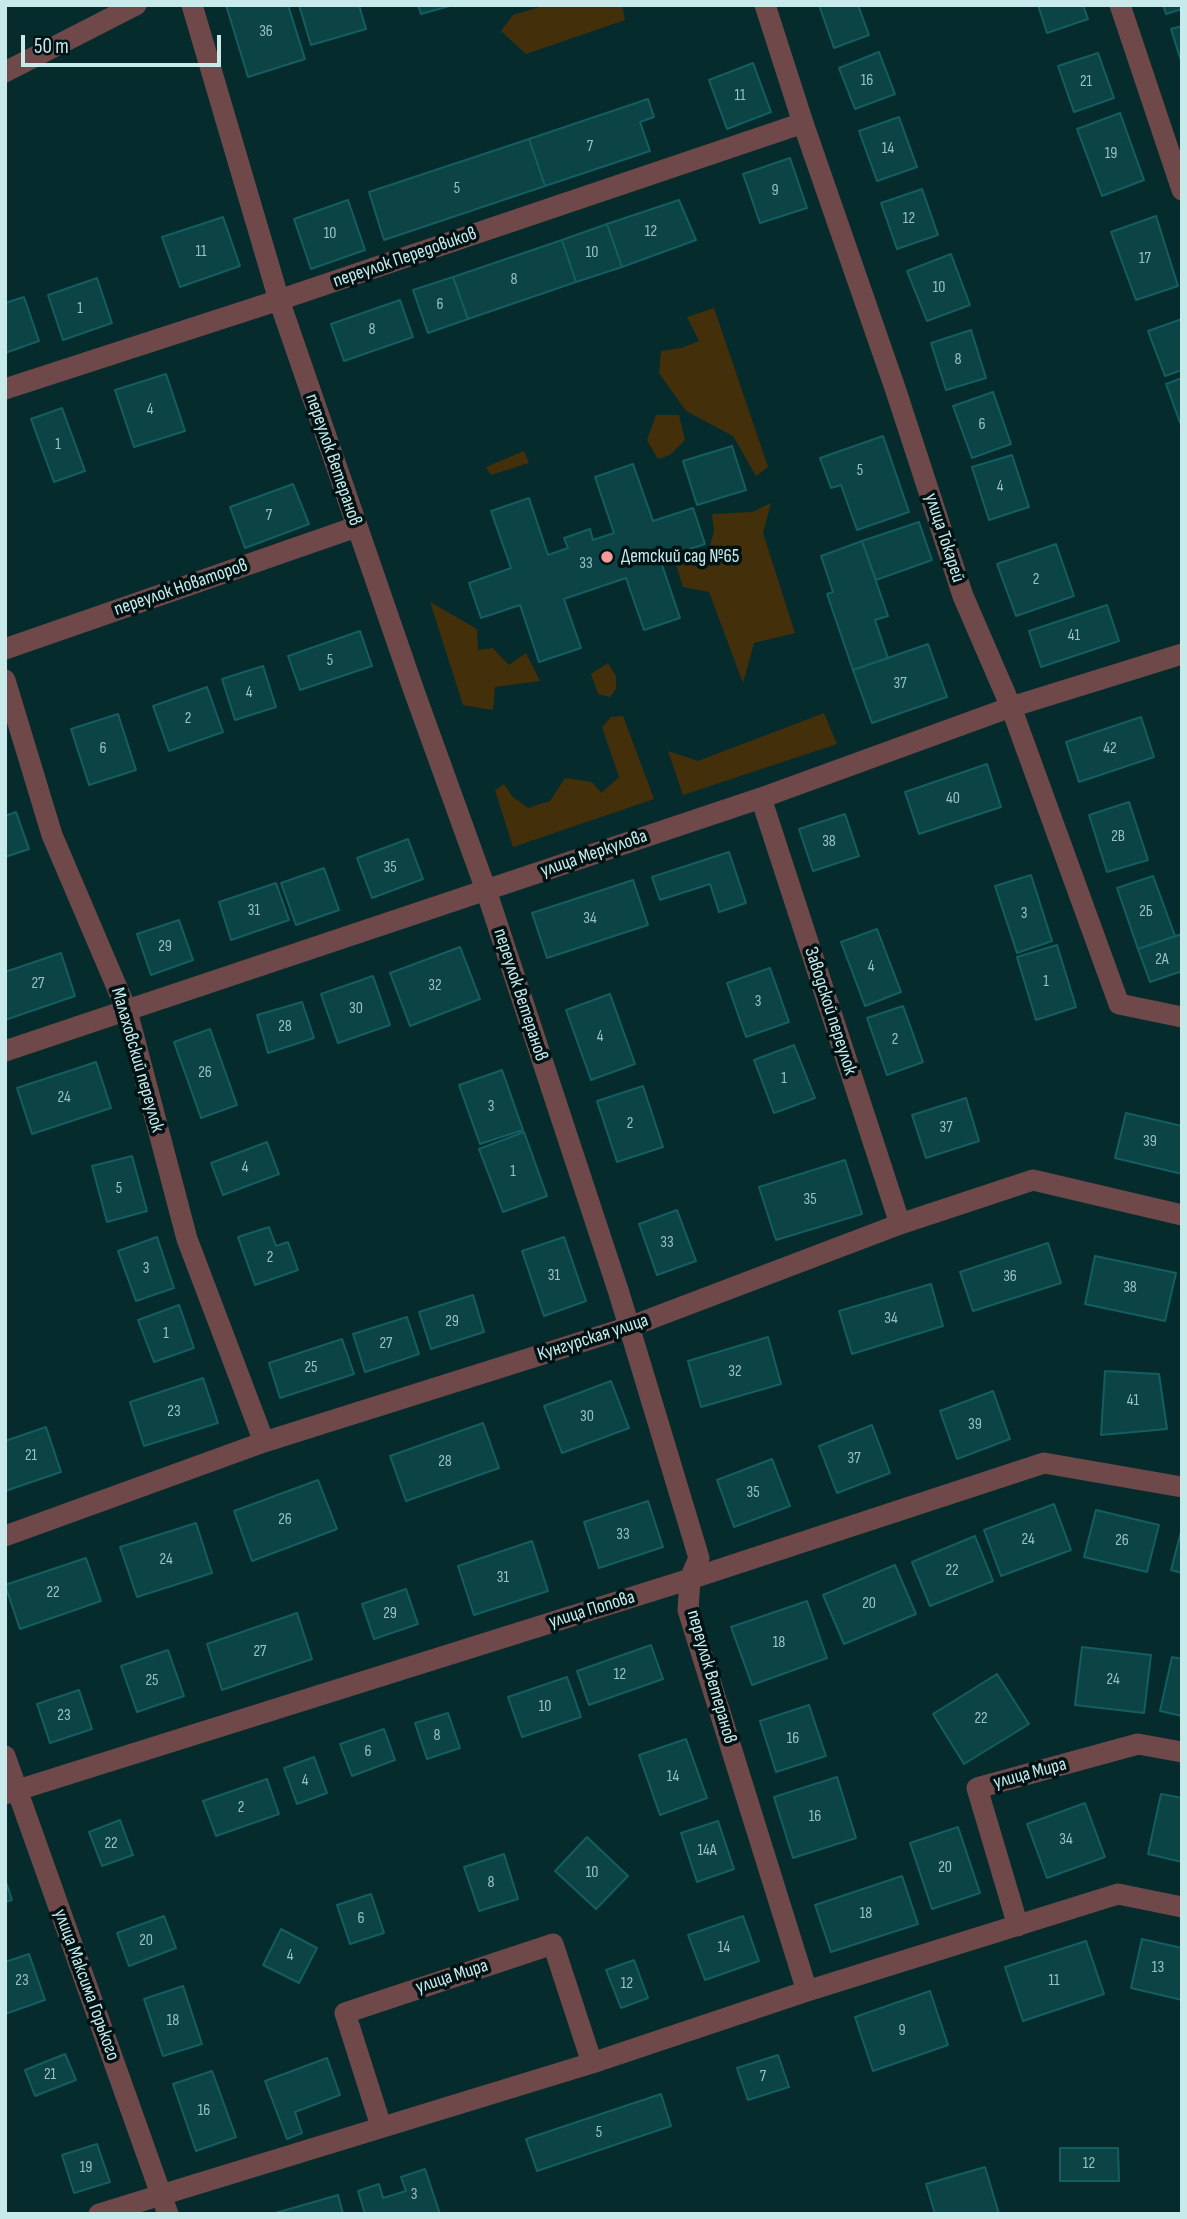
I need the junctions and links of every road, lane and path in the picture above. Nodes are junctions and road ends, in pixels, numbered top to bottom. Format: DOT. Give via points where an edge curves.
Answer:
graph roads {
  1 [pos="136,5"];
  2 [pos="192,5"];
  3 [pos="765,5"];
  4 [pos="1120,5"];
  5 [pos="5,72"];
  6 [pos="803,123"];
  7 [pos="1182,190"];
  8 [pos="279,300"];
  9 [pos="5,389"];
  10 [pos="356,527"];
  11 [pos="5,649"];
  12 [pos="1182,654"];
  13 [pos="5,680"];
  14 [pos="1011,707"];
  15 [pos="761,798"];
  16 [pos="486,890"];
  17 [pos="127,1011"];
  18 [pos="1182,1017"];
  19 [pos="5,1051"];
  20 [pos="1182,1215"];
  21 [pos="900,1224"];
  22 [pos="629,1327"];
  23 [pos="264,1442"];
  24 [pos="1182,1488"];
  25 [pos="5,1535"];
  26 [pos="690,1579"];
  27 [pos="1182,1752"];
  28 [pos="5,1756"];
  29 [pos="10,1792"];
  30 [pos="1182,1907"];
  31 [pos="1018,1926"];
  32 [pos="807,1991"];
  33 [pos="592,2063"];
  34 [pos="381,2126"];
  35 [pos="165,2204"];
  36 [pos="99,2214"];
  1 -- 5 [label="street"];
  2 -- 8 [label="street, переулок Ветеранов"];
  3 -- 6 [label="street, улица Токарей"];
  4 -- 7 [label="street"];
  6 -- 8 [label="street, переулок Передовиков"];
  6 -- 14 [label="street, улица Токарей" via="963,596"];
  8 -- 9 [label="street, переулок Передовиков"];
  8 -- 10 [label="street, переулок Ветеранов"];
  10 -- 11 [label="street, переулок Новаторов"];
  10 -- 16 [label="street, переулок Ветеранов"];
  12 -- 14 [label="street, улица Меркулова"];
  13 -- 17 [label="street, Малаховский переулок" via="52,835"];
  14 -- 15 [label="street, улица Меркулова"];
  14 -- 18 [label="street, улица Токарей" via="1119,1004"];
  15 -- 16 [label="street, улица Меркулова"];
  15 -- 21 [label="street, Заводской переулок"];
  16 -- 17 [label="street, улица Меркулова"];
  16 -- 22 [label="street, переулок Ветеранов"];
  17 -- 19 [label="street, улица Меркулова"];
  17 -- 23 [label="street, Малаховский переулок" via="187,1239"];
  20 -- 21 [label="street, Кунгурская улица" via="1033,1180"];
  21 -- 22 [label="street, Кунгурская улица"];
  22 -- 23 [label="street, Кунгурская улица"];
  22 -- 26 [label="street, переулок Ветеранов" via="699,1558"];
  23 -- 25 [label="street, Кунгурская улица"];
  24 -- 26 [label="street, улица Попова" via="1044,1463"];
  26 -- 29 [label="street, улица Попова"];
  26 -- 32 [label="street, переулок Ветеранов" via="688,1610"];
  27 -- 31 [label="street, улица Мира" via="1138,1744 977,1788"];
  28 -- 29 [label="street, улица Максима Горького"];
  29 -- 35 [label="street, улица Максима Горького"];
  30 -- 31 [label="street" via="1118,1894"];
  31 -- 32 [label="street"];
  32 -- 33 [label="street"];
  33 -- 34 [label="street"];
  33 -- 34 [label="street, улица Мира" via="554,1944 345,2013"];
  34 -- 35 [label="street"];
  35 -- 36 [label="street"];
}
